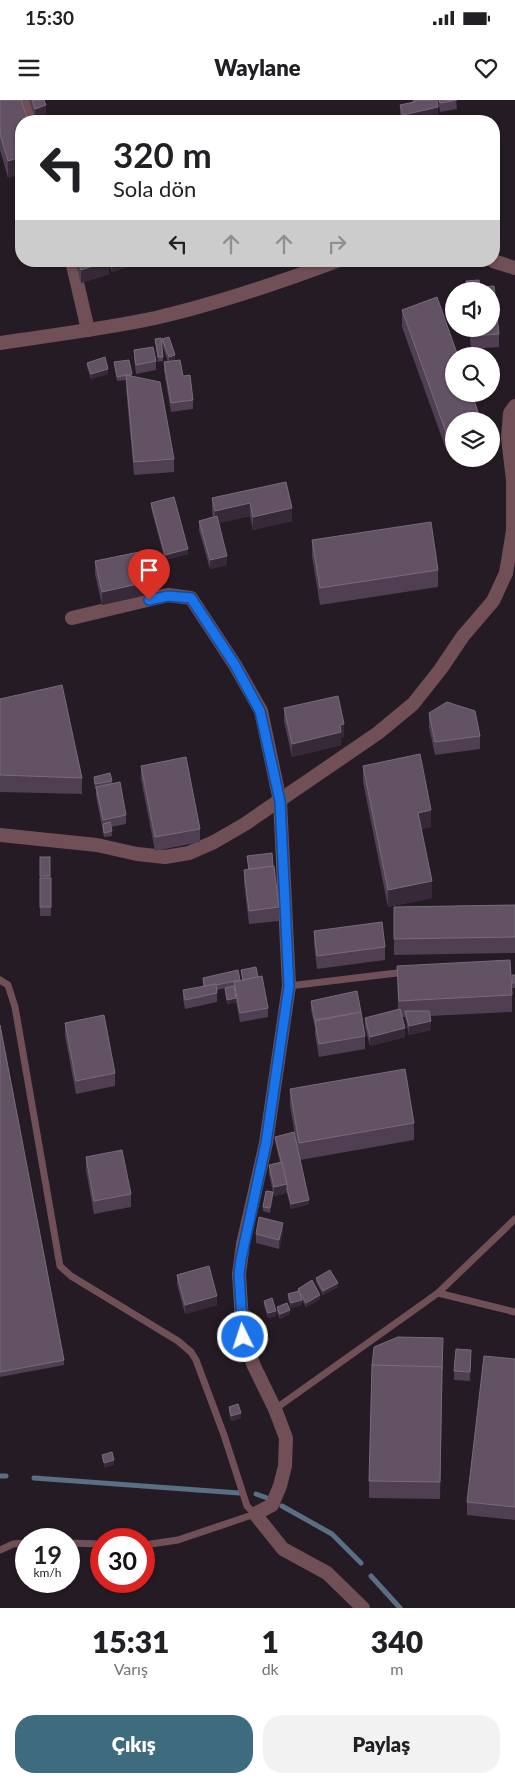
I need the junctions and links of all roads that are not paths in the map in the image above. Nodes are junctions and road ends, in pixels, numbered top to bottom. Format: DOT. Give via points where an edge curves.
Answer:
graph roads {
  1 [pos="24,100"];
  2 [pos="28,115"];
  3 [pos="500,263"];
  4 [pos="73,267"];
  5 [pos="319,267"];
  6 [pos="515,268"];
  7 [pos="88,330"];
  8 [pos="0,343"];
  9 [pos="515,406"];
  10 [pos="72,618"];
  11 [pos="280,801"];
  12 [pos="0,835"];
  13 [pos="413,971"];
  14 [pos="0,980"];
  15 [pos="289,986"];
  16 [pos="515,1219"];
  17 [pos="438,1293"];
  18 [pos="515,1312"];
  19 [pos="275,1409"];
  20 [pos="255,1514"];
  21 [pos="155,1543"];
  22 [pos="15,1544"];
  23 [pos="0,1550"];
  24 [pos="363,1608"];
  1 -- 2 [label="street"];
  3 -- 6 [label="street"];
  4 -- 7 [label="street"];
  5 -- 7 [label="street" via="234,296 156,317"];
  7 -- 8 [label="street"];
  9 -- 11 [label="street" via="510,413 508,438 513,531 506,573 493,601 413,704 378,733"];
  10 -- 11 [label="street" via="168,596 191,598 235,665 260,711"];
  11 -- 12 [label="street" via="214,842 189,854 165,857 98,845"];
  11 -- 15 [label="street"];
  13 -- 15 [label="lane"];
  14 -- 20 [label="lane" via="8,985 15,1007 60,1266 191,1352 224,1435 247,1506"];
  15 -- 19 [label="street" via="266,1143 239,1274 243,1337"];
  16 -- 17 [label="lane"];
  17 -- 18 [label="lane"];
  17 -- 19 [label="lane"];
  19 -- 20 [label="street" via="286,1438 285,1466 272,1506"];
  20 -- 21 [label="lane" via="178,1540"];
  20 -- 24 [label="street" via="283,1549 327,1572"];
  22 -- 23 [label="lane"];
}
